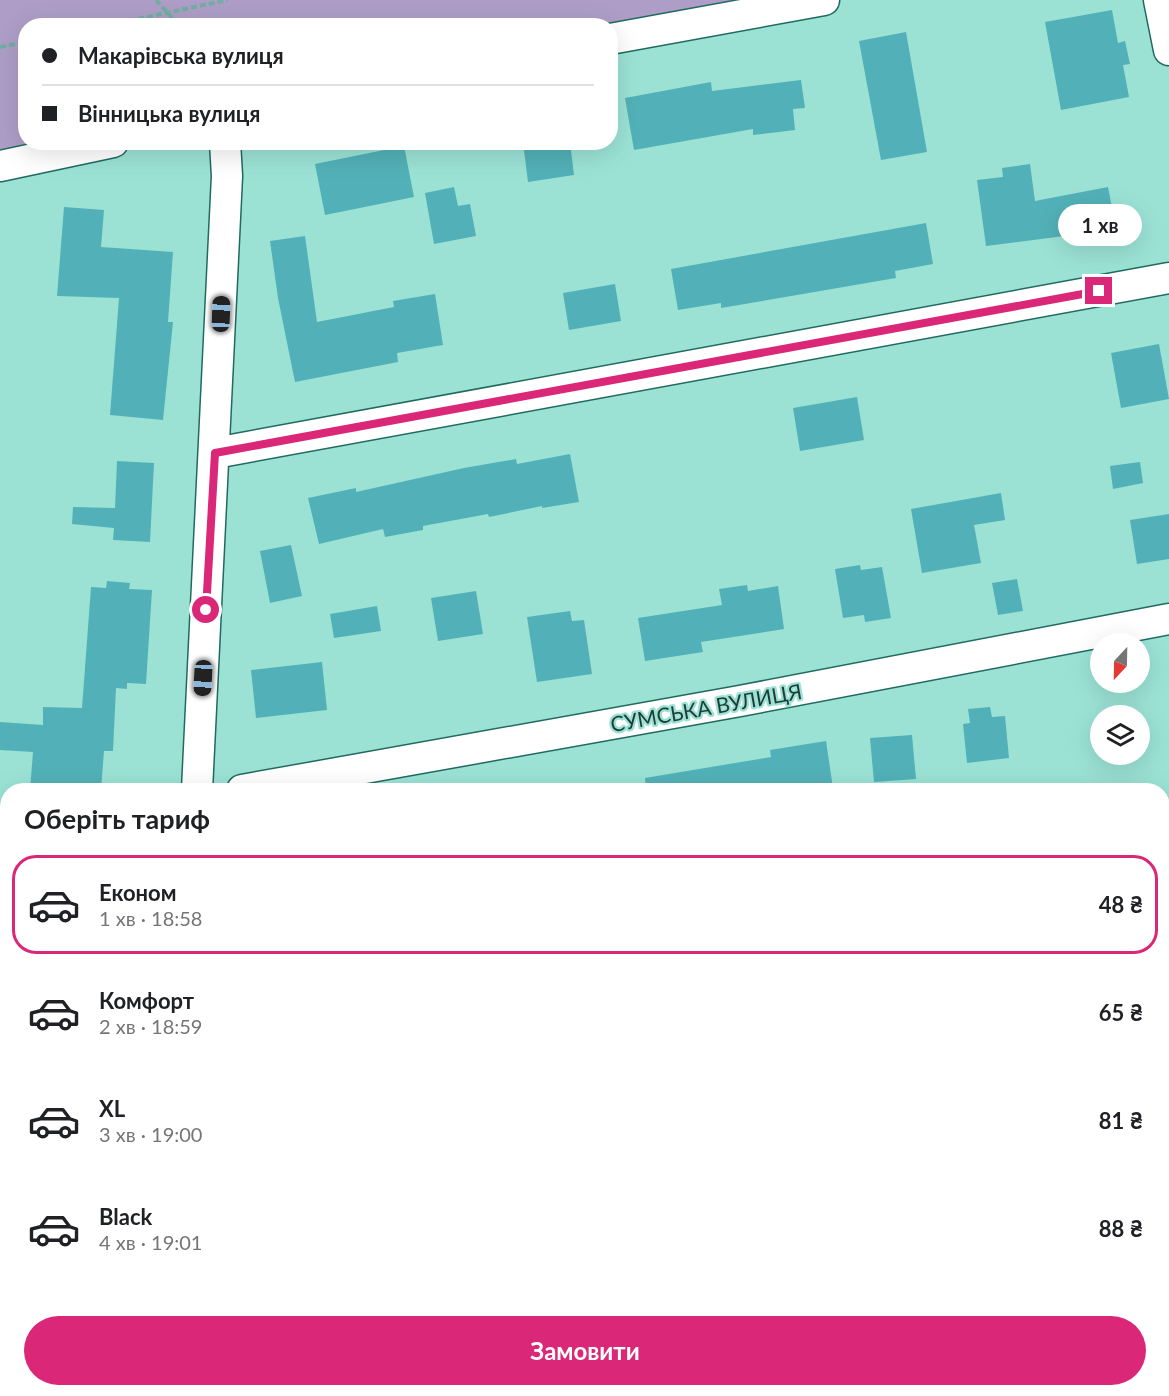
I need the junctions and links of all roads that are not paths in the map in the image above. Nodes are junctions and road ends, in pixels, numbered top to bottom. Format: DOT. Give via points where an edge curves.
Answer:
graph roads {
  1 [pos="824,0"];
  2 [pos="1159,0"];
  3 [pos="618,38"];
  4 [pos="1169,50"];
  5 [pos="75,150"];
  6 [pos="225,150"];
  7 [pos="0,166"];
  8 [pos="1169,278"];
  9 [pos="215,453"];
  10 [pos="1169,619"];
  11 [pos="197,783"];
  12 [pos="281,783"];
  1 -- 3 [label="street"];
  2 -- 4 [label="street"];
  5 -- 7 [label="street"];
  6 -- 9 [label="street"];
  8 -- 9 [label="street"];
  9 -- 11 [label="street"];
  10 -- 12 [label="street, СУМСЬКА ВУЛИЦЯ"];
}
